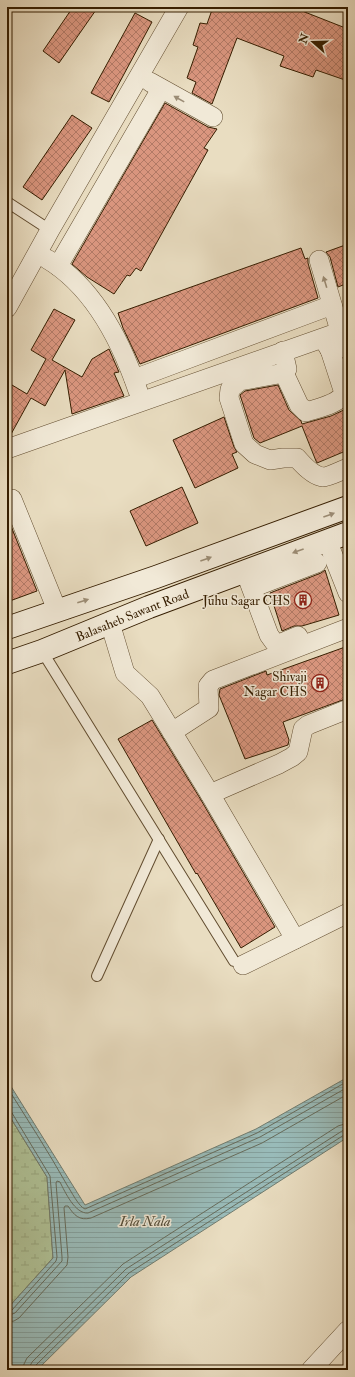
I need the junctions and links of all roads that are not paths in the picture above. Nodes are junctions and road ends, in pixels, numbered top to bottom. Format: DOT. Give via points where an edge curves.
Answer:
graph roads {
  1 [pos="179,7"];
  2 [pos="139,76"];
  3 [pos="161,89"];
  4 [pos="213,117"];
  5 [pos="7,202"];
  6 [pos="50,230"];
  7 [pos="71,243"];
  8 [pos="37,253"];
  9 [pos="319,260"];
  10 [pos="58,266"];
  11 [pos="332,305"];
  12 [pos="7,308"];
  13 [pos="345,335"];
  14 [pos="326,344"];
  15 [pos="283,351"];
  16 [pos="182,361"];
  17 [pos="284,373"];
  18 [pos="134,379"];
  19 [pos="190,384"];
  20 [pos="141,402"];
  21 [pos="7,449"];
  22 [pos="348,468"];
  23 [pos="12,498"];
  24 [pos="348,508"];
  25 [pos="348,533"];
  26 [pos="331,553"];
  27 [pos="248,580"];
  28 [pos="348,593"];
  29 [pos="57,610"];
  30 [pos="110,623"];
  31 [pos="345,624"];
  32 [pos="7,628"];
  33 [pos="42,651"];
  34 [pos="7,663"];
  35 [pos="348,709"];
  36 [pos="172,732"];
  37 [pos="210,794"];
  38 [pos="159,839"];
  39 [pos="348,913"];
  40 [pos="295,939"];
  41 [pos="238,963"];
  42 [pos="97,976"];
  43 [pos="348,1330"];
  44 [pos="311,1370"];
  1 -- 2 [label="street"];
  2 -- 3 [label="street"];
  2 -- 6 [label="street"];
  4 -- 3 [label="street, one-way"];
  3 -- 7 [label="street"];
  5 -- 6 [label="lane"];
  6 -- 7 [label="street"];
  6 -- 8 [label="street"];
  7 -- 10 [label="street"];
  8 -- 10 [label="street"];
  8 -- 12 [label="street"];
  11 -- 9 [label="street, one-way"];
  10 -- 18 [label="street" via="92,299 122,350"];
  11 -- 13 [label="street"];
  11 -- 16 [label="street"];
  13 -- 14 [label="street"];
  14 -- 15 [label="street"];
  14 -- 17 [label="street" via="344,393 338,401 306,412 299,404"];
  15 -- 17 [label="street" via="287,369"];
  15 -- 19 [label="street"];
  16 -- 18 [label="street"];
  16 -- 19 [label="street"];
  17 -- 22 [label="street" via="240,381 230,389 229,398 244,444 255,454 270,460 297,458 306,468 323,477"];
  18 -- 20 [label="street"];
  19 -- 20 [label="street"];
  20 -- 21 [label="street"];
  23 -- 29 [label="street"];
  29 -- 24 [label="main road, Balasaheb Sawant Road, one-way"];
  25 -- 26 [label="main road, Balasaheb Sawant Road"];
  26 -- 27 [label="main road, Balasaheb Sawant Road"];
  26 -- 28 [label="street"];
  27 -- 30 [label="main road, Balasaheb Sawant Road"];
  27 -- 31 [label="street" via="274,642 279,644"];
  29 -- 32 [label="main road, Balasaheb Sawant Road"];
  30 -- 33 [label="main road, Balasaheb Sawant Road"];
  30 -- 36 [label="street" via="126,674 150,696"];
  31 -- 36 [label="street" via="213,680 208,686 209,708"];
  33 -- 34 [label="main road, Balasaheb Sawant Road"];
  33 -- 38 [label="lane"];
  35 -- 37 [label="street" via="308,725 304,729 298,752 292,757"];
  36 -- 37 [label="street"];
  37 -- 40 [label="street"];
  38 -- 41 [label="lane"];
  38 -- 42 [label="lane"];
  39 -- 40 [label="street"];
  40 -- 41 [label="street"];
  43 -- 44 [label="street"];
}
